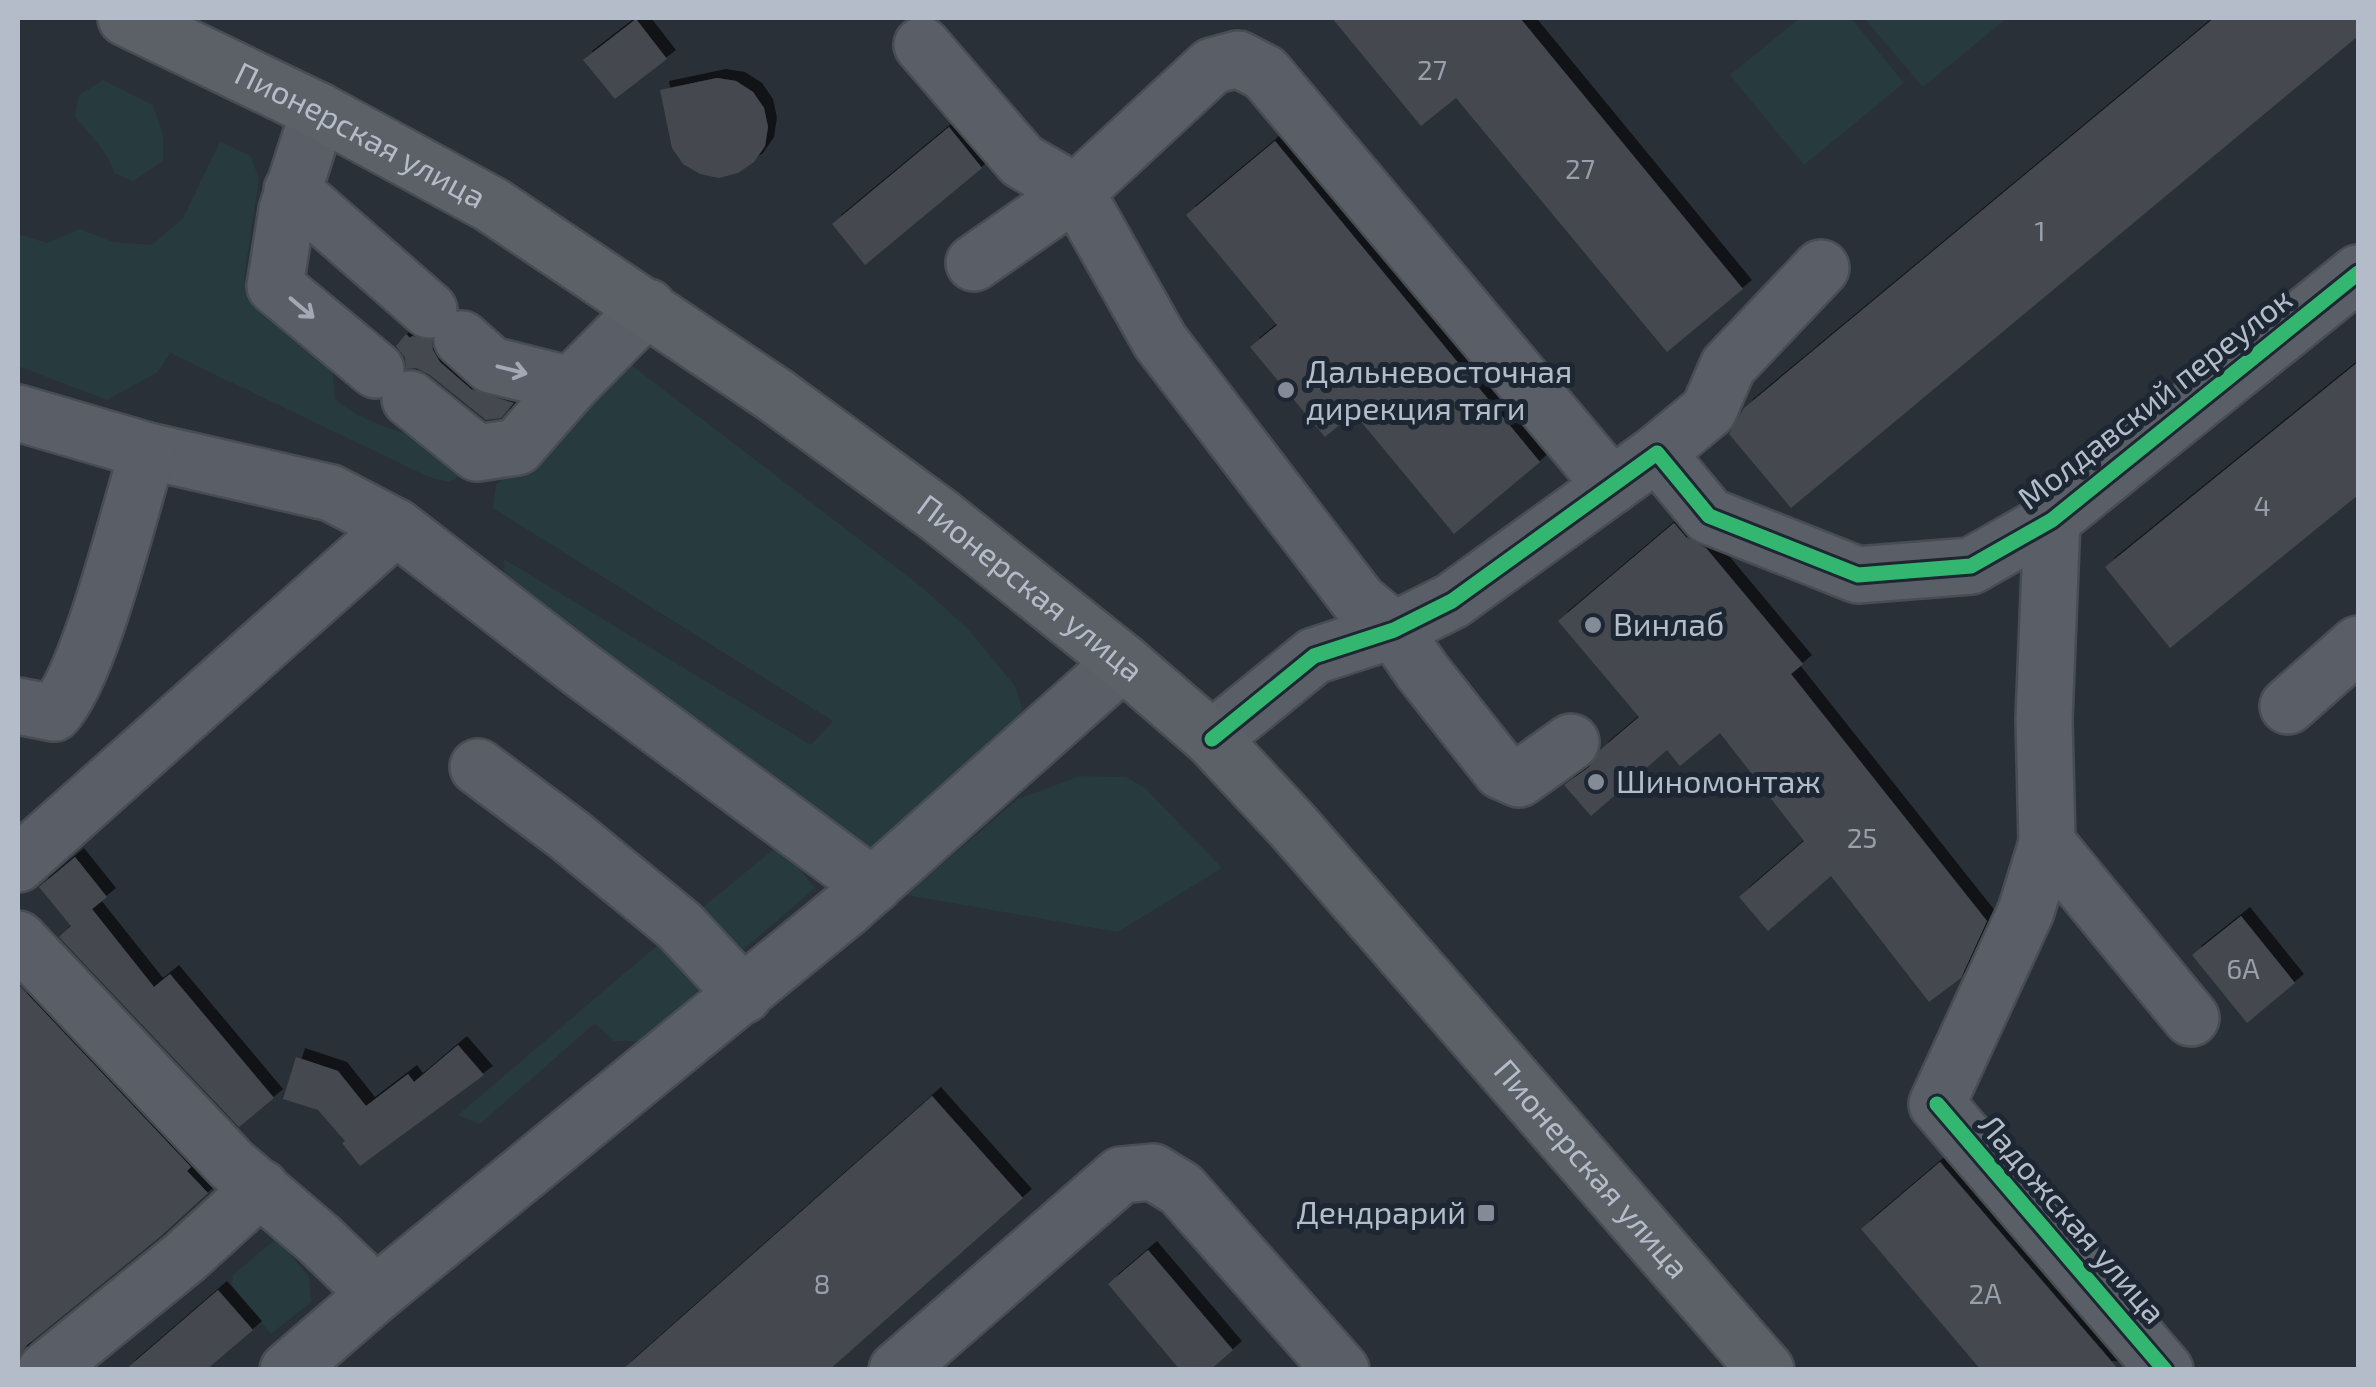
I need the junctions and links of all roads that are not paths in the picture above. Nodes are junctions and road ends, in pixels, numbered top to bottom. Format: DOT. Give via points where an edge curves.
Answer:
graph roads {
  1 [pos="126,18"];
  2 [pos="922,45"];
  3 [pos="319,110"];
  4 [pos="292,190"];
  5 [pos="1076,192"];
  6 [pos="974,262"];
  7 [pos="1821,268"];
  8 [pos="2358,273"];
  9 [pos="648,307"];
  10 [pos="571,385"];
  11 [pos="18,413"];
  12 [pos="148,451"];
  13 [pos="1657,453"];
  14 [pos="1612,486"];
  15 [pos="2052,520"];
  16 [pos="396,527"];
  17 [pos="1394,630"];
  18 [pos="2358,644"];
  19 [pos="1123,662"];
  20 [pos="18,706"];
  21 [pos="2288,706"];
  22 [pos="1212,739"];
  23 [pos="1572,742"];
  24 [pos="478,767"];
  25 [pos="2047,843"];
  26 [pos="18,864"];
  27 [pos="873,886"];
  28 [pos="18,940"];
  29 [pos="744,994"];
  30 [pos="2190,1018"];
  31 [pos="261,1188"];
  32 [pos="376,1294"];
  33 [pos="46,1370"];
  34 [pos="288,1370"];
  35 [pos="897,1370"];
  36 [pos="1342,1370"];
  37 [pos="1766,1370"];
  38 [pos="2164,1370"];
  1 -- 3 [label="main road, Пионерская улица"];
  2 -- 5 [label="street" via="1022,161"];
  3 -- 4 [label="street"];
  3 -- 9 [label="main road, Пионерская улица" via="492,205"];
  4 -- 10 [label="street, one-way" via="491,365"];
  4 -- 10 [label="street, one-way" via="275,286 476,454 517,447"];
  5 -- 6 [label="street"];
  5 -- 14 [label="street" via="1212,66 1238,59 1264,73"];
  5 -- 17 [label="street" via="1160,341 1359,602"];
  7 -- 13 [label="street" via="1728,366 1709,410"];
  8 -- 15 [label="street, Молдавский переулок"];
  9 -- 10 [label="street"];
  9 -- 19 [label="main road, Пионерская улица" via="940,516"];
  11 -- 12 [label="street"];
  12 -- 16 [label="street" via="330,493"];
  12 -- 20 [label="street" via="66,700 54,713"];
  13 -- 14 [label="street"];
  13 -- 15 [label="street, Молдавский переулок" via="1709,516 1858,575 1971,566"];
  14 -- 17 [label="street" via="1452,602"];
  15 -- 25 [label="street"];
  16 -- 26 [label="street"];
  16 -- 27 [label="street"];
  17 -- 22 [label="street" via="1314,656"];
  17 -- 23 [label="street" via="1508,776 1519,779"];
  18 -- 21 [label="street"];
  19 -- 22 [label="main road, Пионерская улица"];
  19 -- 27 [label="street"];
  22 -- 37 [label="main road, Пионерская улица"];
  24 -- 29 [label="street" via="680,926"];
  25 -- 30 [label="street"];
  25 -- 38 [label="street, Ладожская улица" via="2026,911 1937,1104"];
  27 -- 29 [label="street"];
  28 -- 31 [label="street"];
  29 -- 32 [label="street"];
  31 -- 32 [label="street"];
  31 -- 33 [label="street"];
  32 -- 34 [label="street"];
  35 -- 36 [label="street" via="1120,1175 1154,1172 1182,1189"];
}
